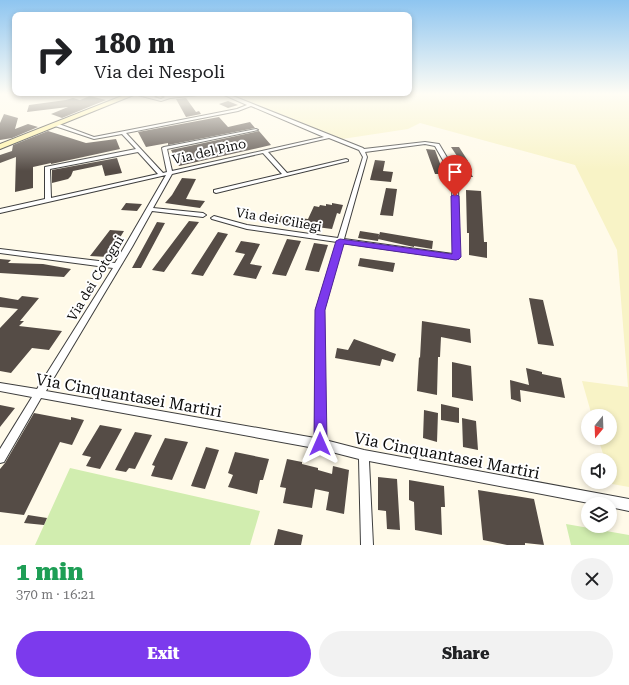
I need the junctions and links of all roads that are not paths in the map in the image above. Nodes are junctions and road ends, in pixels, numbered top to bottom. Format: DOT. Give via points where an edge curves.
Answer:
graph roads {
  1 [pos="70,119"];
  2 [pos="189,119"];
  3 [pos="286,119"];
  4 [pos="56,125"];
  5 [pos="256,130"];
  6 [pos="123,132"];
  7 [pos="329,137"];
  8 [pos="0,147"];
  9 [pos="139,150"];
  10 [pos="264,151"];
  11 [pos="362,151"];
  12 [pos="346,160"];
  13 [pos="170,172"];
  14 [pos="161,174"];
  15 [pos="285,174"];
  16 [pos="216,191"];
  17 [pos="48,200"];
  18 [pos="150,209"];
  19 [pos="0,211"];
  20 [pos="203,215"];
  21 [pos="214,218"];
  22 [pos="340,241"];
  23 [pos="0,251"];
  24 [pos="117,266"];
  25 [pos="0,387"];
  26 [pos="38,394"];
  27 [pos="320,444"];
  28 [pos="364,455"];
  29 [pos="0,458"];
  30 [pos="629,505"];
  31 [pos="367,545"];
  1 -- 4 [label="main road"];
  2 -- 6 [label="street"];
  3 -- 7 [label="street"];
  4 -- 6 [label="street" via="94,138"];
  4 -- 8 [label="main road"];
  5 -- 13 [label="street" via="164,148"];
  6 -- 9 [label="street"];
  7 -- 10 [label="street, Via del Pino"];
  7 -- 11 [label="street"];
  9 -- 14 [label="street"];
  9 -- 17 [label="street" via="47,168"];
  10 -- 13 [label="street, Via del Pino"];
  10 -- 15 [label="street"];
  11 -- 22 [label="street" via="365,157"];
  11 -- 22 [label="street, Via dei Ciliegi" via="425,143 437,145 455,176 456,257"];
  12 -- 15 [label="street"];
  13 -- 14 [label="street, Via del Pino"];
  13 -- 18 [label="street, Via dei Cotogni"];
  14 -- 17 [label="street, Via del Pino"];
  15 -- 16 [label="street"];
  17 -- 19 [label="street, Via del Pino"];
  18 -- 20 [label="street"];
  18 -- 24 [label="street, Via dei Cotogni"];
  21 -- 22 [label="street, Via dei Ciliegi" via="247,227"];
  22 -- 27 [label="street" via="320,310"];
  23 -- 24 [label="street"];
  24 -- 26 [label="street, Via dei Cotogni"];
  25 -- 26 [label="street, Via Cinquantasei Martiri"];
  26 -- 27 [label="street, Via Cinquantasei Martiri"];
  26 -- 29 [label="street, Via dei Cotogni"];
  27 -- 28 [label="street, Via Cinquantasei Martiri"];
  28 -- 30 [label="street, Via Cinquantasei Martiri"];
  28 -- 31 [label="street"];
}
